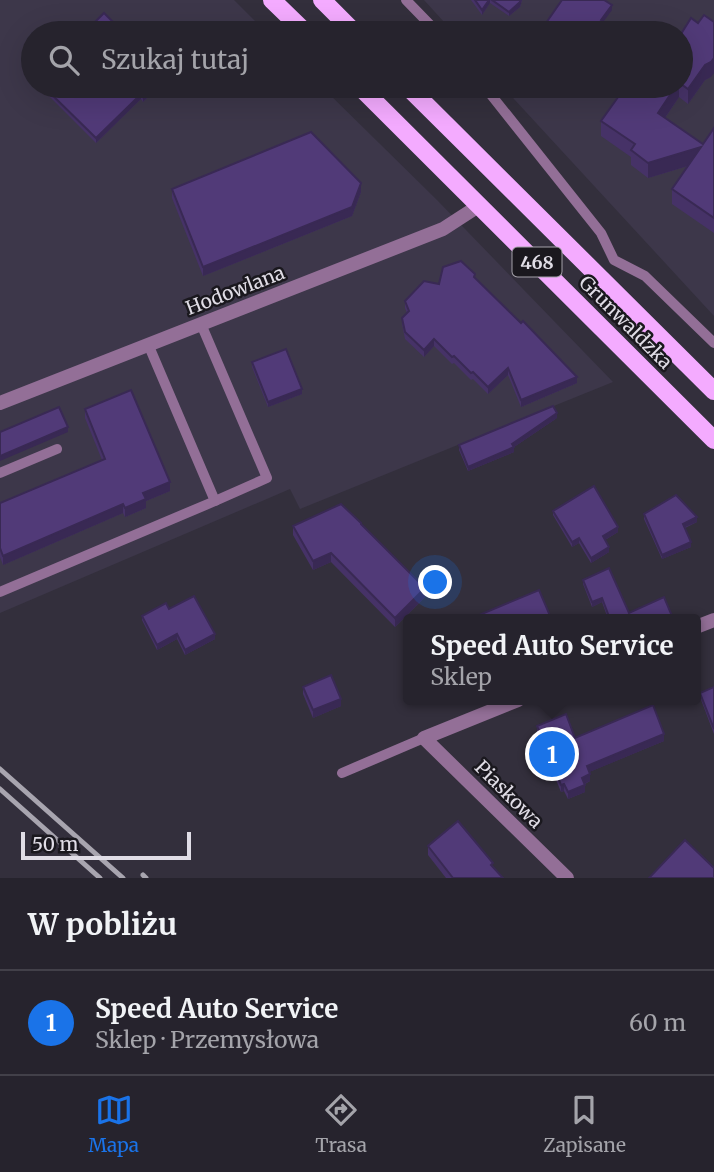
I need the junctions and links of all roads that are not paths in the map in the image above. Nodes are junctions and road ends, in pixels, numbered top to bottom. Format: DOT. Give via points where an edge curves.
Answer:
graph roads {
  1 [pos="272,0"];
  2 [pos="322,0"];
  3 [pos="406,0"];
  4 [pos="294,21"];
  5 [pos="343,21"];
  6 [pos="426,21"];
  7 [pos="371,98"];
  8 [pos="419,98"];
  9 [pos="494,98"];
  10 [pos="480,205"];
  11 [pos="614,260"];
  12 [pos="599,277"];
  13 [pos="201,324"];
  14 [pos="714,343"];
  15 [pos="148,344"];
  16 [pos="713,390"];
  17 [pos="0,403"];
  18 [pos="714,440"];
  19 [pos="57,449"];
  20 [pos="0,473"];
  21 [pos="215,501"];
  22 [pos="0,592"];
  23 [pos="506,705"];
  24 [pos="424,738"];
  25 [pos="342,774"];
  26 [pos="567,878"];
  1 -- 4 [label="main road"];
  2 -- 5 [label="main road"];
  3 -- 6 [label="lane"];
  7 -- 10 [label="main road, Grunwaldzka / 468"];
  8 -- 12 [label="main road, Grunwaldzka / 468"];
  9 -- 11 [label="lane" via="601,233"];
  10 -- 13 [label="street, Hodowlana" via="443,229"];
  10 -- 18 [label="main road, Grunwaldzka / 468"];
  11 -- 12 [label="lane"];
  11 -- 14 [label="lane" via="645,275"];
  12 -- 16 [label="main road, Grunwaldzka / 468"];
  13 -- 15 [label="street, Hodowlana"];
  13 -- 21 [label="lane" via="267,478"];
  15 -- 17 [label="street, Hodowlana"];
  15 -- 21 [label="lane"];
  19 -- 20 [label="lane"];
  21 -- 22 [label="lane"];
  23 -- 24 [label="street"];
  24 -- 25 [label="lane"];
  24 -- 26 [label="street, Piaskowa"];
}
